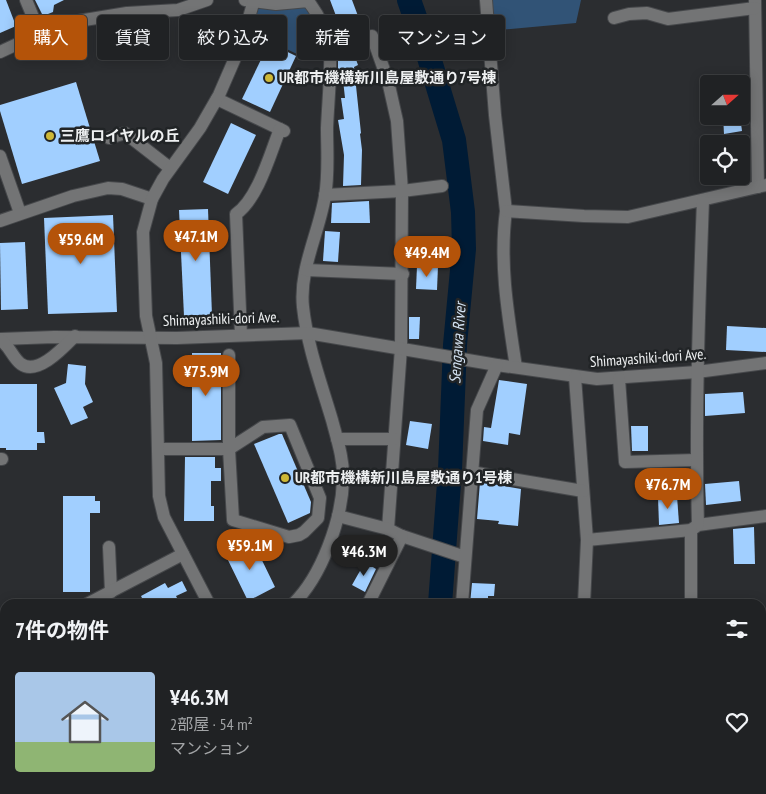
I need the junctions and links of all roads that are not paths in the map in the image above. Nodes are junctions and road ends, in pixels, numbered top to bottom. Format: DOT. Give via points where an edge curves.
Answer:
graph roads {
  1 [pos="26,0"];
  2 [pos="207,0"];
  3 [pos="308,0"];
  4 [pos="486,0"];
  5 [pos="251,1"];
  6 [pos="755,4"];
  7 [pos="32,15"];
  8 [pos="318,15"];
  9 [pos="614,18"];
  10 [pos="87,20"];
  11 [pos="369,37"];
  12 [pos="15,45"];
  13 [pos="0,52"];
  14 [pos="330,60"];
  15 [pos="762,87"];
  16 [pos="217,99"];
  17 [pos="109,138"];
  18 [pos="0,156"];
  19 [pos="170,168"];
  20 [pos="442,186"];
  21 [pos="762,186"];
  22 [pos="402,191"];
  23 [pos="325,196"];
  24 [pos="152,199"];
  25 [pos="703,200"];
  26 [pos="506,210"];
  27 [pos="20,213"];
  28 [pos="0,221"];
  29 [pos="306,270"];
  30 [pos="403,274"];
  31 [pos="308,333"];
  32 [pos="241,335"];
  33 [pos="75,336"];
  34 [pos="151,337"];
  35 [pos="0,340"];
  36 [pos="401,348"];
  37 [pos="229,355"];
  38 [pos="766,363"];
  39 [pos="497,365"];
  40 [pos="516,367"];
  41 [pos="697,372"];
  42 [pos="575,378"];
  43 [pos="618,379"];
  44 [pos="337,439"];
  45 [pos="394,439"];
  46 [pos="158,449"];
  47 [pos="229,449"];
  48 [pos="696,460"];
  49 [pos="471,472"];
  50 [pos="583,491"];
  51 [pos="338,516"];
  52 [pos="766,516"];
  53 [pos="694,528"];
  54 [pos="388,529"];
  55 [pos="402,536"];
  56 [pos="587,540"];
  57 [pos="109,547"];
  58 [pos="183,554"];
  59 [pos="460,556"];
  60 [pos="111,592"];
  61 [pos="97,599"];
  62 [pos="206,599"];
  63 [pos="297,599"];
  64 [pos="370,599"];
  65 [pos="462,599"];
  66 [pos="584,599"];
  67 [pos="691,599"];
  1 -- 7 [label="street"];
  2 -- 10 [label="street" via="178,10"];
  3 -- 5 [label="street" via="276,4"];
  3 -- 8 [label="street"];
  4 -- 26 [label="street"];
  5 -- 16 [label="street" via="242,42"];
  6 -- 9 [label="street" via="668,19 647,13"];
  6 -- 15 [label="street"];
  11 -- 22 [label="street" via="372,36 388,81 397,121"];
  12 -- 13 [label="street"];
  14 -- 23 [label="street"];
  15 -- 21 [label="street"];
  16 -- 19 [label="street"];
  16 -- 32 [label="street" via="282,130 252,199 236,214"];
  17 -- 19 [label="street" via="125,133"];
  18 -- 27 [label="street"];
  19 -- 24 [label="street"];
  20 -- 22 [label="street"];
  21 -- 25 [label="street"];
  22 -- 23 [label="street"];
  22 -- 30 [label="street"];
  23 -- 29 [label="street"];
  24 -- 27 [label="street" via="108,188"];
  24 -- 34 [label="street" via="143,232 146,316"];
  25 -- 26 [label="street" via="628,217"];
  25 -- 41 [label="street"];
  26 -- 40 [label="street" via="505,290"];
  27 -- 28 [label="street"];
  29 -- 30 [label="street"];
  29 -- 31 [label="street" via="303,307"];
  30 -- 36 [label="street"];
  31 -- 32 [label="street, Shimayashiki-dori Ave."];
  31 -- 36 [label="street, Shimayashiki-dori Ave."];
  31 -- 44 [label="street"];
  32 -- 34 [label="street, Shimayashiki-dori Ave."];
  33 -- 34 [label="street, Shimayashiki-dori Ave."];
  33 -- 35 [label="street, Shimayashiki-dori Ave."];
  33 -- 35 [label="street" via="50,360 30,367 21,364"];
  34 -- 46 [label="street" via="156,363"];
  36 -- 39 [label="street, Shimayashiki-dori Ave."];
  36 -- 45 [label="street"];
  37 -- 47 [label="street"];
  38 -- 41 [label="street, Shimayashiki-dori Ave."];
  39 -- 40 [label="street, Shimayashiki-dori Ave."];
  39 -- 49 [label="street" via="477,410"];
  40 -- 42 [label="street, Shimayashiki-dori Ave."];
  41 -- 43 [label="street, Shimayashiki-dori Ave."];
  41 -- 48 [label="street"];
  42 -- 43 [label="street, Shimayashiki-dori Ave."];
  42 -- 50 [label="street"];
  43 -- 48 [label="street" via="625,462"];
  44 -- 45 [label="street"];
  44 -- 51 [label="street" via="343,479"];
  45 -- 54 [label="street"];
  46 -- 47 [label="street"];
  46 -- 58 [label="street" via="159,496 164,517"];
  47 -- 47 [label="street" via="263,427 290,425 320,498 318,518 304,532 289,537 233,520"];
  48 -- 53 [label="street"];
  49 -- 50 [label="street"];
  49 -- 59 [label="street"];
  50 -- 56 [label="street"];
  51 -- 54 [label="street"];
  51 -- 63 [label="street" via="313,579"];
  52 -- 53 [label="street"];
  53 -- 56 [label="street"];
  53 -- 67 [label="street"];
  54 -- 55 [label="street"];
  55 -- 59 [label="street"];
  55 -- 64 [label="street"];
  56 -- 66 [label="street"];
  57 -- 60 [label="street"];
  58 -- 60 [label="street"];
  58 -- 62 [label="street"];
  59 -- 65 [label="street"];
  60 -- 61 [label="street"];
}
